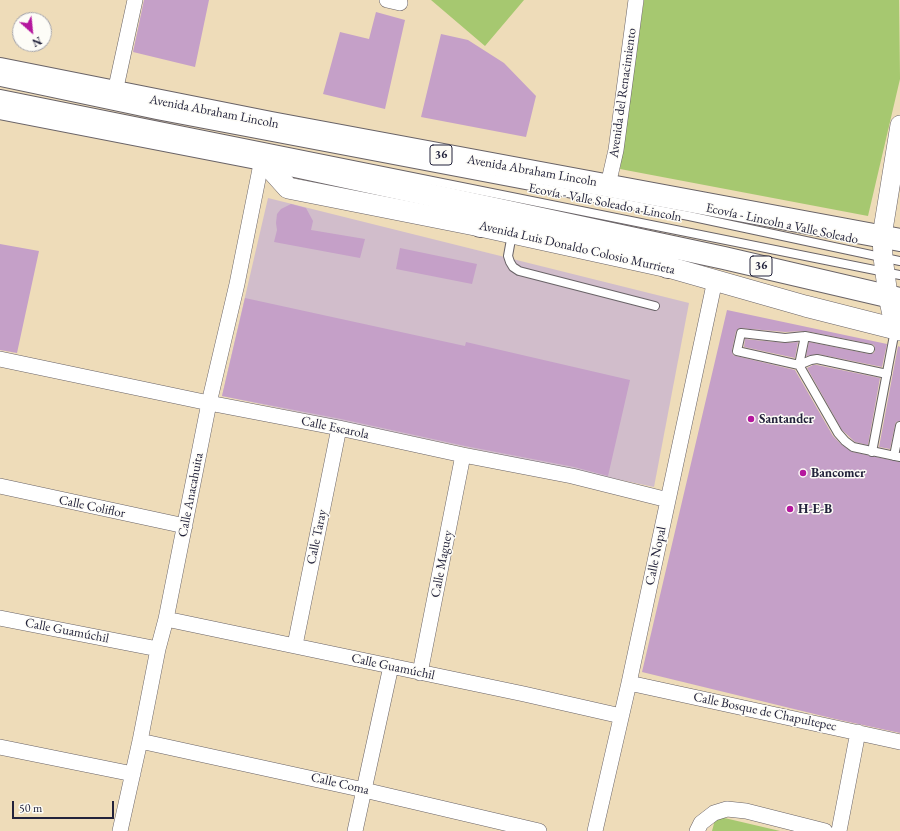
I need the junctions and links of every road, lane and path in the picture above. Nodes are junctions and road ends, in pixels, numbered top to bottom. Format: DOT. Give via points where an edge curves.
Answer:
graph roads {
  1 [pos="136,0"];
  2 [pos="636,0"];
  3 [pos="0,69"];
  4 [pos="0,82"];
  5 [pos="115,92"];
  6 [pos="0,94"];
  7 [pos="0,108"];
  8 [pos="900,125"];
  9 [pos="262,159"];
  10 [pos="608,185"];
  11 [pos="445,198"];
  12 [pos="480,226"];
  13 [pos="512,233"];
  14 [pos="634,238"];
  15 [pos="892,257"];
  16 [pos="668,268"];
  17 [pos="714,280"];
  18 [pos="894,298"];
  19 [pos="654,306"];
  20 [pos="897,330"];
  21 [pos="805,336"];
  22 [pos="870,349"];
  23 [pos="0,359"];
  24 [pos="799,365"];
  25 [pos="887,374"];
  26 [pos="209,403"];
  27 [pos="900,426"];
  28 [pos="339,428"];
  29 [pos="872,452"];
  30 [pos="463,455"];
  31 [pos="897,456"];
  32 [pos="0,486"];
  33 [pos="668,500"];
  34 [pos="185,526"];
  35 [pos="0,618"];
  36 [pos="166,619"];
  37 [pos="294,645"];
  38 [pos="158,649"];
  39 [pos="391,666"];
  40 [pos="420,673"];
  41 [pos="629,683"];
  42 [pos="621,716"];
  43 [pos="858,732"];
  44 [pos="140,741"];
  45 [pos="900,742"];
  46 [pos="0,746"];
  47 [pos="133,774"];
  48 [pos="364,790"];
  49 [pos="120,831"];
  50 [pos="355,831"];
  51 [pos="539,831"];
  52 [pos="595,831"];
  53 [pos="697,831"];
  54 [pos="825,831"];
  55 [pos="839,831"];
  1 -- 5 [label="street"];
  2 -- 10 [label="street, Avenida del Renacimiento" via="616,150"];
  3 -- 5 [label="main road, Avenida Abraham Lincoln / 36"];
  4 -- 15 [label="lane, Ecovía - Lincoln a Valle Soleado"];
  5 -- 10 [label="main road, Avenida Abraham Lincoln / 36"];
  6 -- 15 [label="lane, Ecovía - Valle Soleado a Lincoln"];
  7 -- 9 [label="main road, 36"];
  8 -- 15 [label="street"];
  9 -- 11 [label="main road, 36"];
  9 -- 12 [label="main road, Avenida Luis Donaldo Colosio Murrieta" via="288,188"];
  9 -- 26 [label="street, Calle Anacahuita" via="237,284"];
  10 -- 15 [label="main road, Avenida Abraham Lincoln / 36"];
  11 -- 12 [label="main road"];
  11 -- 14 [label="main road, 36"];
  12 -- 13 [label="main road, Avenida Luis Donaldo Colosio Murrieta"];
  13 -- 16 [label="main road, Avenida Luis Donaldo Colosio Murrieta"];
  13 -- 19 [label="lane" via="508,256 513,267 519,271"];
  14 -- 16 [label="main road"];
  14 -- 18 [label="main road, 36"];
  15 -- 18 [label="street"];
  16 -- 17 [label="main road, Avenida Luis Donaldo Colosio Murrieta"];
  17 -- 20 [label="main road, Avenida Luis Donaldo Colosio Murrieta"];
  17 -- 33 [label="street, Calle Nopal"];
  18 -- 20 [label="street"];
  20 -- 25 [label="lane"];
  21 -- 22 [label="lane"];
  21 -- 24 [label="lane"];
  21 -- 24 [label="lane" via="785,338 741,332 737,351"];
  23 -- 26 [label="street, Calle Escarola"];
  24 -- 25 [label="lane" via="817,359"];
  24 -- 29 [label="lane" via="838,433 853,447"];
  25 -- 29 [label="lane"];
  26 -- 28 [label="street, Calle Escarola"];
  26 -- 34 [label="street, Calle Anacahuita"];
  27 -- 31 [label="lane"];
  28 -- 30 [label="street, Calle Escarola"];
  28 -- 37 [label="street, Calle Taray"];
  29 -- 31 [label="lane"];
  30 -- 33 [label="street, Calle Escarola" via="572,476"];
  30 -- 40 [label="street, Calle Maguey"];
  32 -- 34 [label="street, Calle Coliflor"];
  33 -- 41 [label="street, Calle Nopal"];
  34 -- 36 [label="street, Calle Anacahuita"];
  35 -- 38 [label="street, Calle Guamúchil"];
  36 -- 37 [label="street, Calle Guamúchil"];
  36 -- 38 [label="street, Calle Anacahuita"];
  37 -- 39 [label="street, Calle Guamúchil"];
  38 -- 44 [label="street, Calle Anacahuita"];
  39 -- 40 [label="street, Calle Guamúchil"];
  39 -- 48 [label="street"];
  40 -- 42 [label="street, Calle Guamúchil"];
  41 -- 42 [label="street, Calle Nopal"];
  41 -- 43 [label="street, Calle Bosque de Chapultepec"];
  42 -- 52 [label="street, Calle Nopal"];
  43 -- 45 [label="street, Calle Bosque de Chapultepec"];
  43 -- 55 [label="street"];
  44 -- 47 [label="street, Calle Anacahuita"];
  44 -- 48 [label="street, Calle Coma"];
  46 -- 47 [label="street"];
  47 -- 49 [label="street, Calle Anacahuita"];
  48 -- 50 [label="street"];
  48 -- 51 [label="street, Calle Coma"];
  53 -- 54 [label="street" via="701,823 714,813 727,809 746,811"];
}
